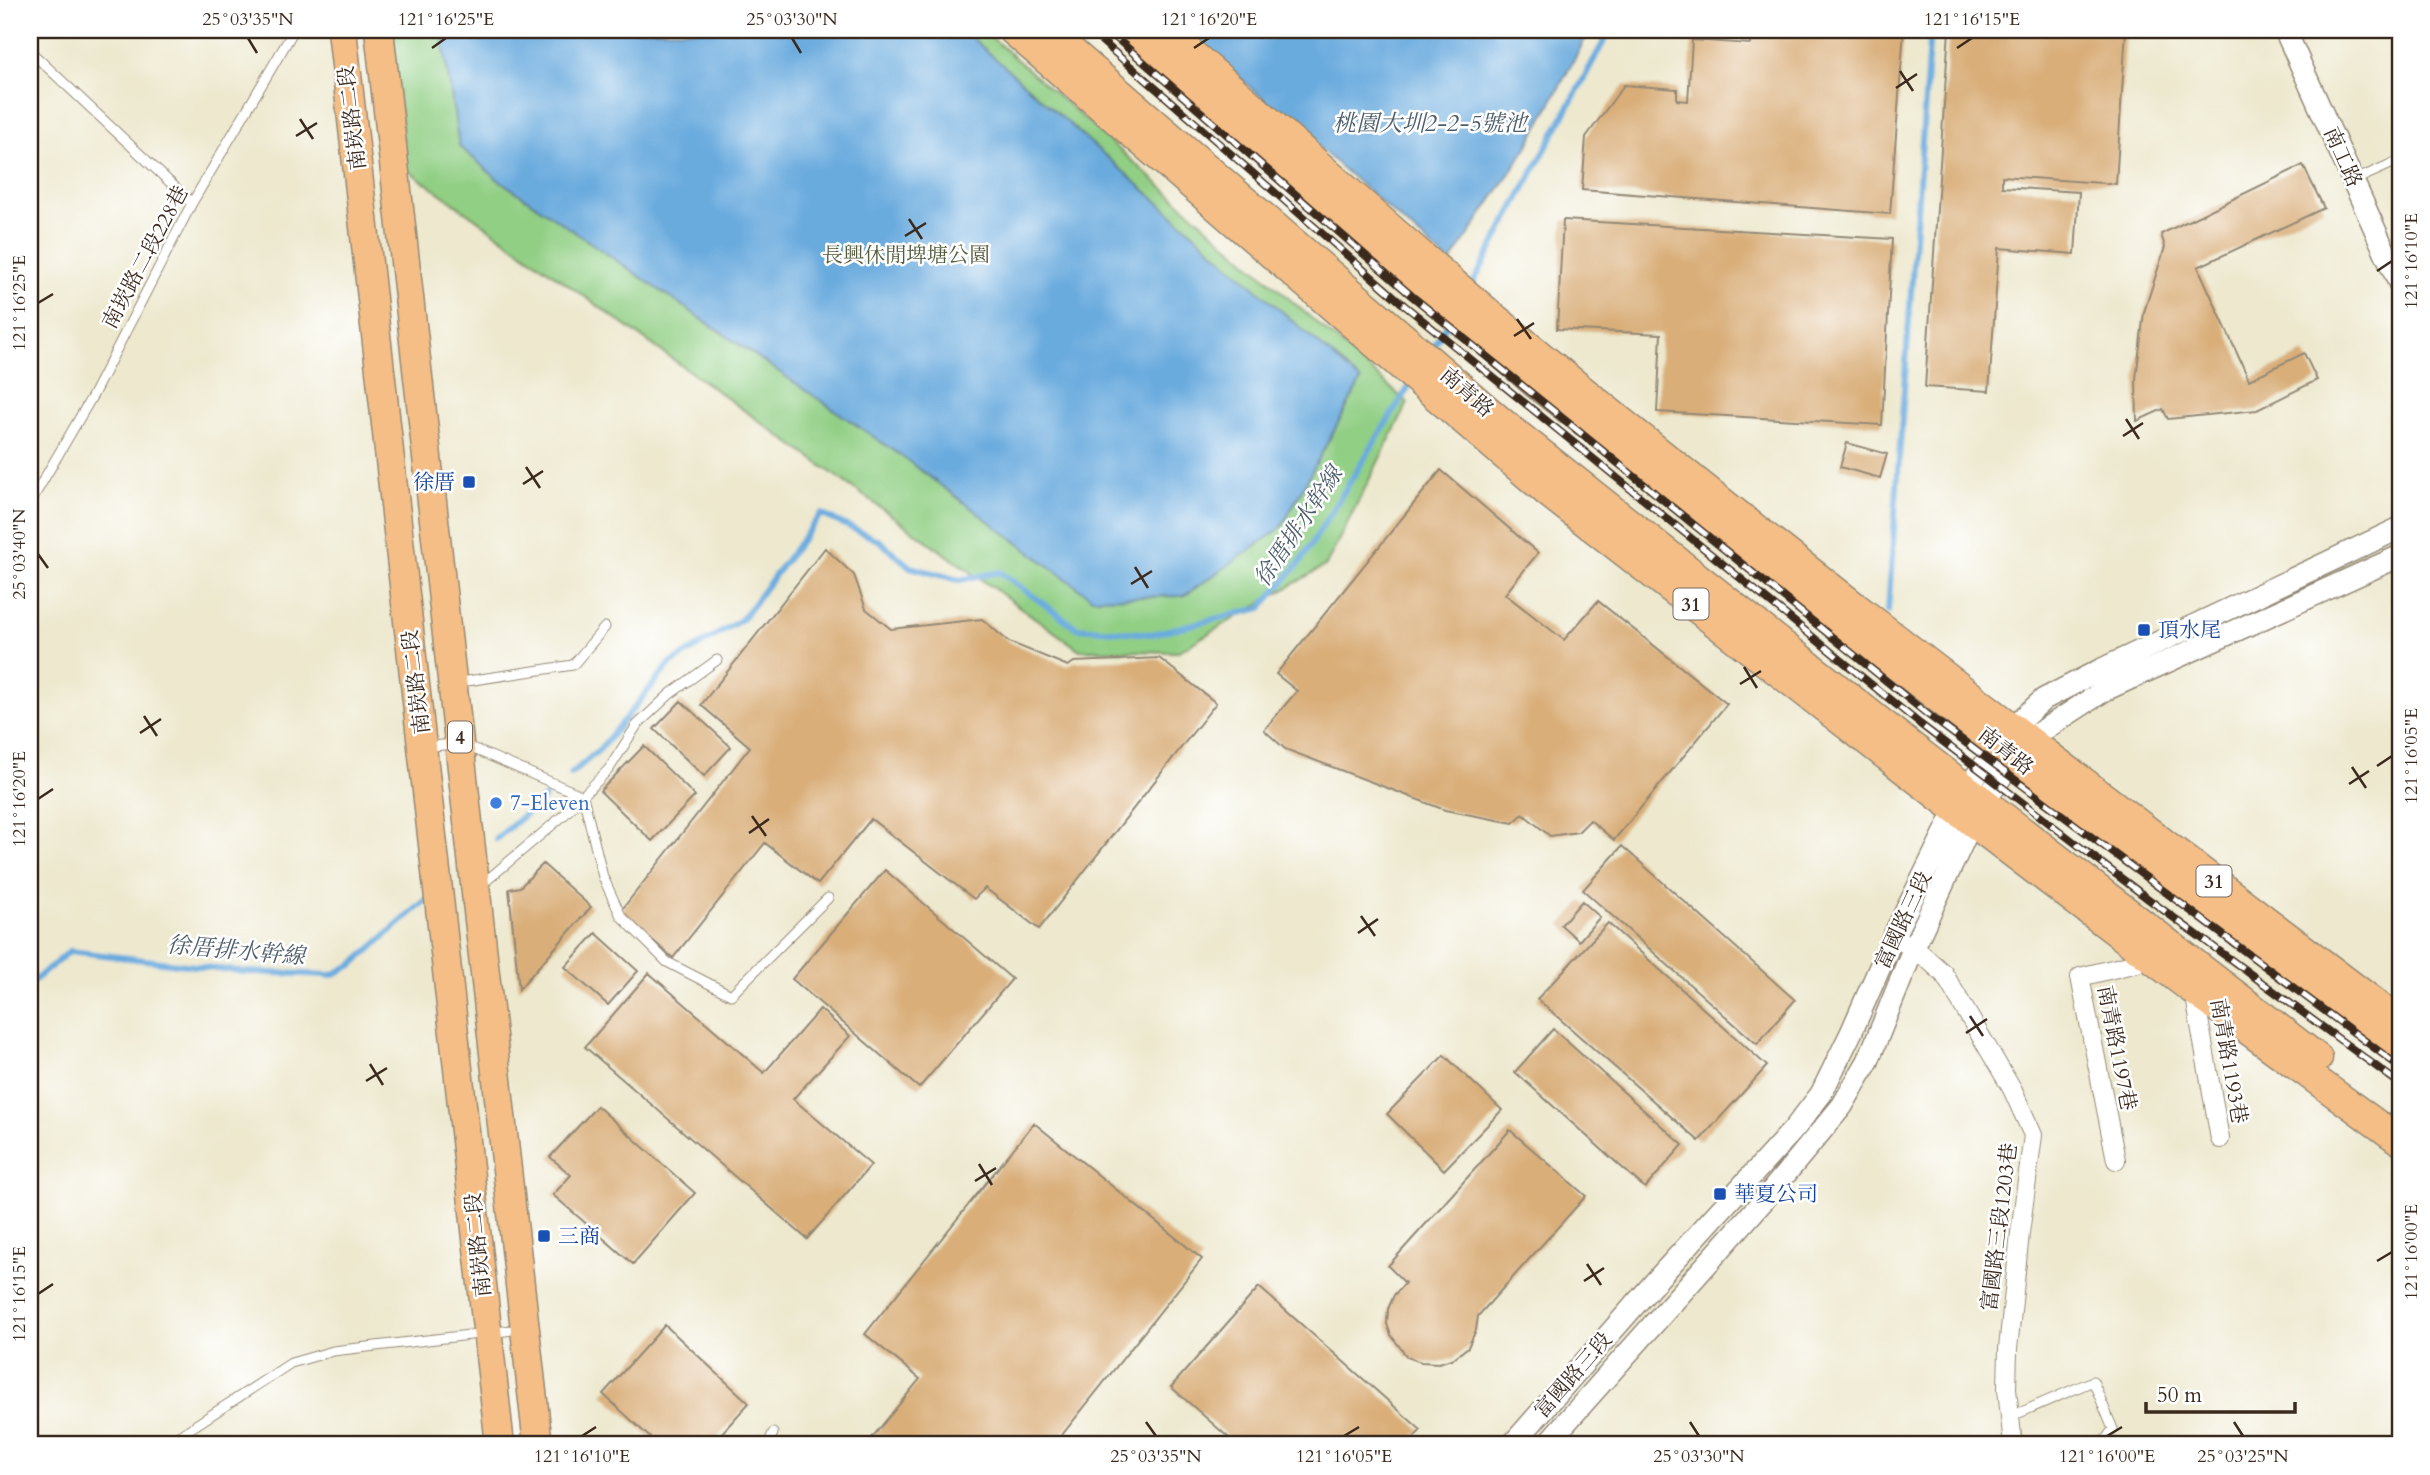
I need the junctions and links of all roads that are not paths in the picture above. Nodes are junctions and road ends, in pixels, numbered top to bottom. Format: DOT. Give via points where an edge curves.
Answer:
graph roads {
  1 [pos="294,30"];
  2 [pos="342,30"];
  3 [pos="379,30"];
  4 [pos="1012,30"];
  5 [pos="1046,30"];
  6 [pos="1129,30"];
  7 [pos="1144,30"];
  8 [pos="2285,30"];
  9 [pos="1174,38"];
  10 [pos="30,51"];
  11 [pos="1100,106"];
  12 [pos="2400,160"];
  13 [pos="2353,181"];
  14 [pos="192,203"];
  15 [pos="2400,285"];
  16 [pos="1553,365"];
  17 [pos="1616,446"];
  18 [pos="30,503"];
  19 [pos="2400,528"];
  20 [pos="2400,556"];
  21 [pos="605,627"];
  22 [pos="717,660"];
  23 [pos="453,683"];
  24 [pos="1805,693"];
  25 [pos="1901,738"];
  26 [pos="2013,742"];
  27 [pos="460,743"];
  28 [pos="423,747"];
  29 [pos="583,796"];
  30 [pos="1970,805"];
  31 [pos="476,890"];
  32 [pos="828,898"];
  33 [pos="1893,937"];
  34 [pos="1914,947"];
  35 [pos="2153,959"];
  36 [pos="2194,990"];
  37 [pos="2400,1022"];
  38 [pos="2400,1049"];
  39 [pos="2400,1119"];
  40 [pos="2220,1139"];
  41 [pos="2400,1141"];
  42 [pos="2116,1160"];
  43 [pos="1662,1274"];
  44 [pos="1684,1289"];
  45 [pos="524,1329"];
  46 [pos="487,1334"];
  47 [pos="2010,1417"];
  48 [pos="773,1433"];
  49 [pos="165,1445"];
  50 [pos="500,1445"];
  51 [pos="538,1445"];
  52 [pos="768,1445"];
  53 [pos="1512,1445"];
  54 [pos="1546,1445"];
  55 [pos="2014,1445"];
  56 [pos="2102,1445"];
  1 -- 14 [label="lane, 南崁路二段228巷"];
  2 -- 28 [label="main road, 南崁路二段 / 4"];
  3 -- 23 [label="main road, 南崁路二段 / 4"];
  4 -- 11 [label="main road, 31"];
  5 -- 11 [label="main road, 南青路"];
  5 -- 25 [label="main road, 南青路 / 31" via="1503,423"];
  6 -- 17 [label="main road, 南青路 / 31" via="1537,385"];
  7 -- 9 [label="main road"];
  8 -- 13 [label="street, 南工路"];
  9 -- 16 [label="main road, 31"];
  10 -- 14 [label="lane"];
  11 -- 24 [label="main road, 31" via="1548,493"];
  12 -- 13 [label="lane"];
  13 -- 15 [label="street, 南工路"];
  14 -- 18 [label="lane, 南崁路二段228巷" via="93,395"];
  16 -- 17 [label="main road, 南青路"];
  16 -- 26 [label="main road, 31"];
  17 -- 26 [label="main road, 南青路 / 31"];
  19 -- 26 [label="street, 富國路三段" via="2044,699"];
  20 -- 26 [label="street, 富國路三段" via="2105,690"];
  21 -- 23 [label="lane" via="573,665"];
  22 -- 29 [label="lane" via="637,725 609,769"];
  23 -- 27 [label="main road, 南崁路二段 / 4"];
  24 -- 25 [label="main road, 南青路"];
  24 -- 30 [label="main road, 31"];
  25 -- 30 [label="main road, 南青路 / 31"];
  26 -- 30 [label="street, 富國路三段"];
  26 -- 37 [label="main road, 31"];
  26 -- 38 [label="main road, 南青路 / 31"];
  27 -- 28 [label="lane"];
  27 -- 29 [label="lane"];
  27 -- 31 [label="main road, 南崁路二段 / 4"];
  28 -- 46 [label="main road, 南崁路二段 / 4"];
  29 -- 31 [label="lane"];
  29 -- 32 [label="lane" via="603,877 621,916 667,962 731,995"];
  30 -- 33 [label="street, 富國路三段"];
  30 -- 34 [label="street, 富國路三段"];
  30 -- 35 [label="main road, 31"];
  30 -- 39 [label="main road, 南青路 / 31"];
  31 -- 45 [label="main road, 南崁路二段 / 4"];
  33 -- 34 [label="street, 富國路三段1203巷"];
  33 -- 43 [label="street, 富國路三段" via="1821,1094"];
  34 -- 44 [label="street, 富國路三段" via="1868,1061 1842,1106"];
  34 -- 47 [label="street, 富國路三段1203巷" via="1944,974 2034,1135 2008,1349"];
  35 -- 36 [label="main road, 31"];
  35 -- 42 [label="street, 南青路1197巷" via="2080,977"];
  36 -- 40 [label="street, 南青路1193巷"];
  36 -- 41 [label="main road, 31"];
  43 -- 44 [label="street"];
  43 -- 53 [label="street, 富國路三段"];
  44 -- 54 [label="street, 富國路三段"];
  45 -- 46 [label="lane"];
  45 -- 51 [label="main road, 南崁路二段 / 4"];
  46 -- 49 [label="lane" via="333,1351 291,1363"];
  46 -- 50 [label="main road, 南崁路二段 / 4"];
  47 -- 55 [label="street, 富國路三段1203巷"];
  47 -- 56 [label="lane" via="2093,1381 2113,1429"];
  48 -- 52 [label="lane"];
}
